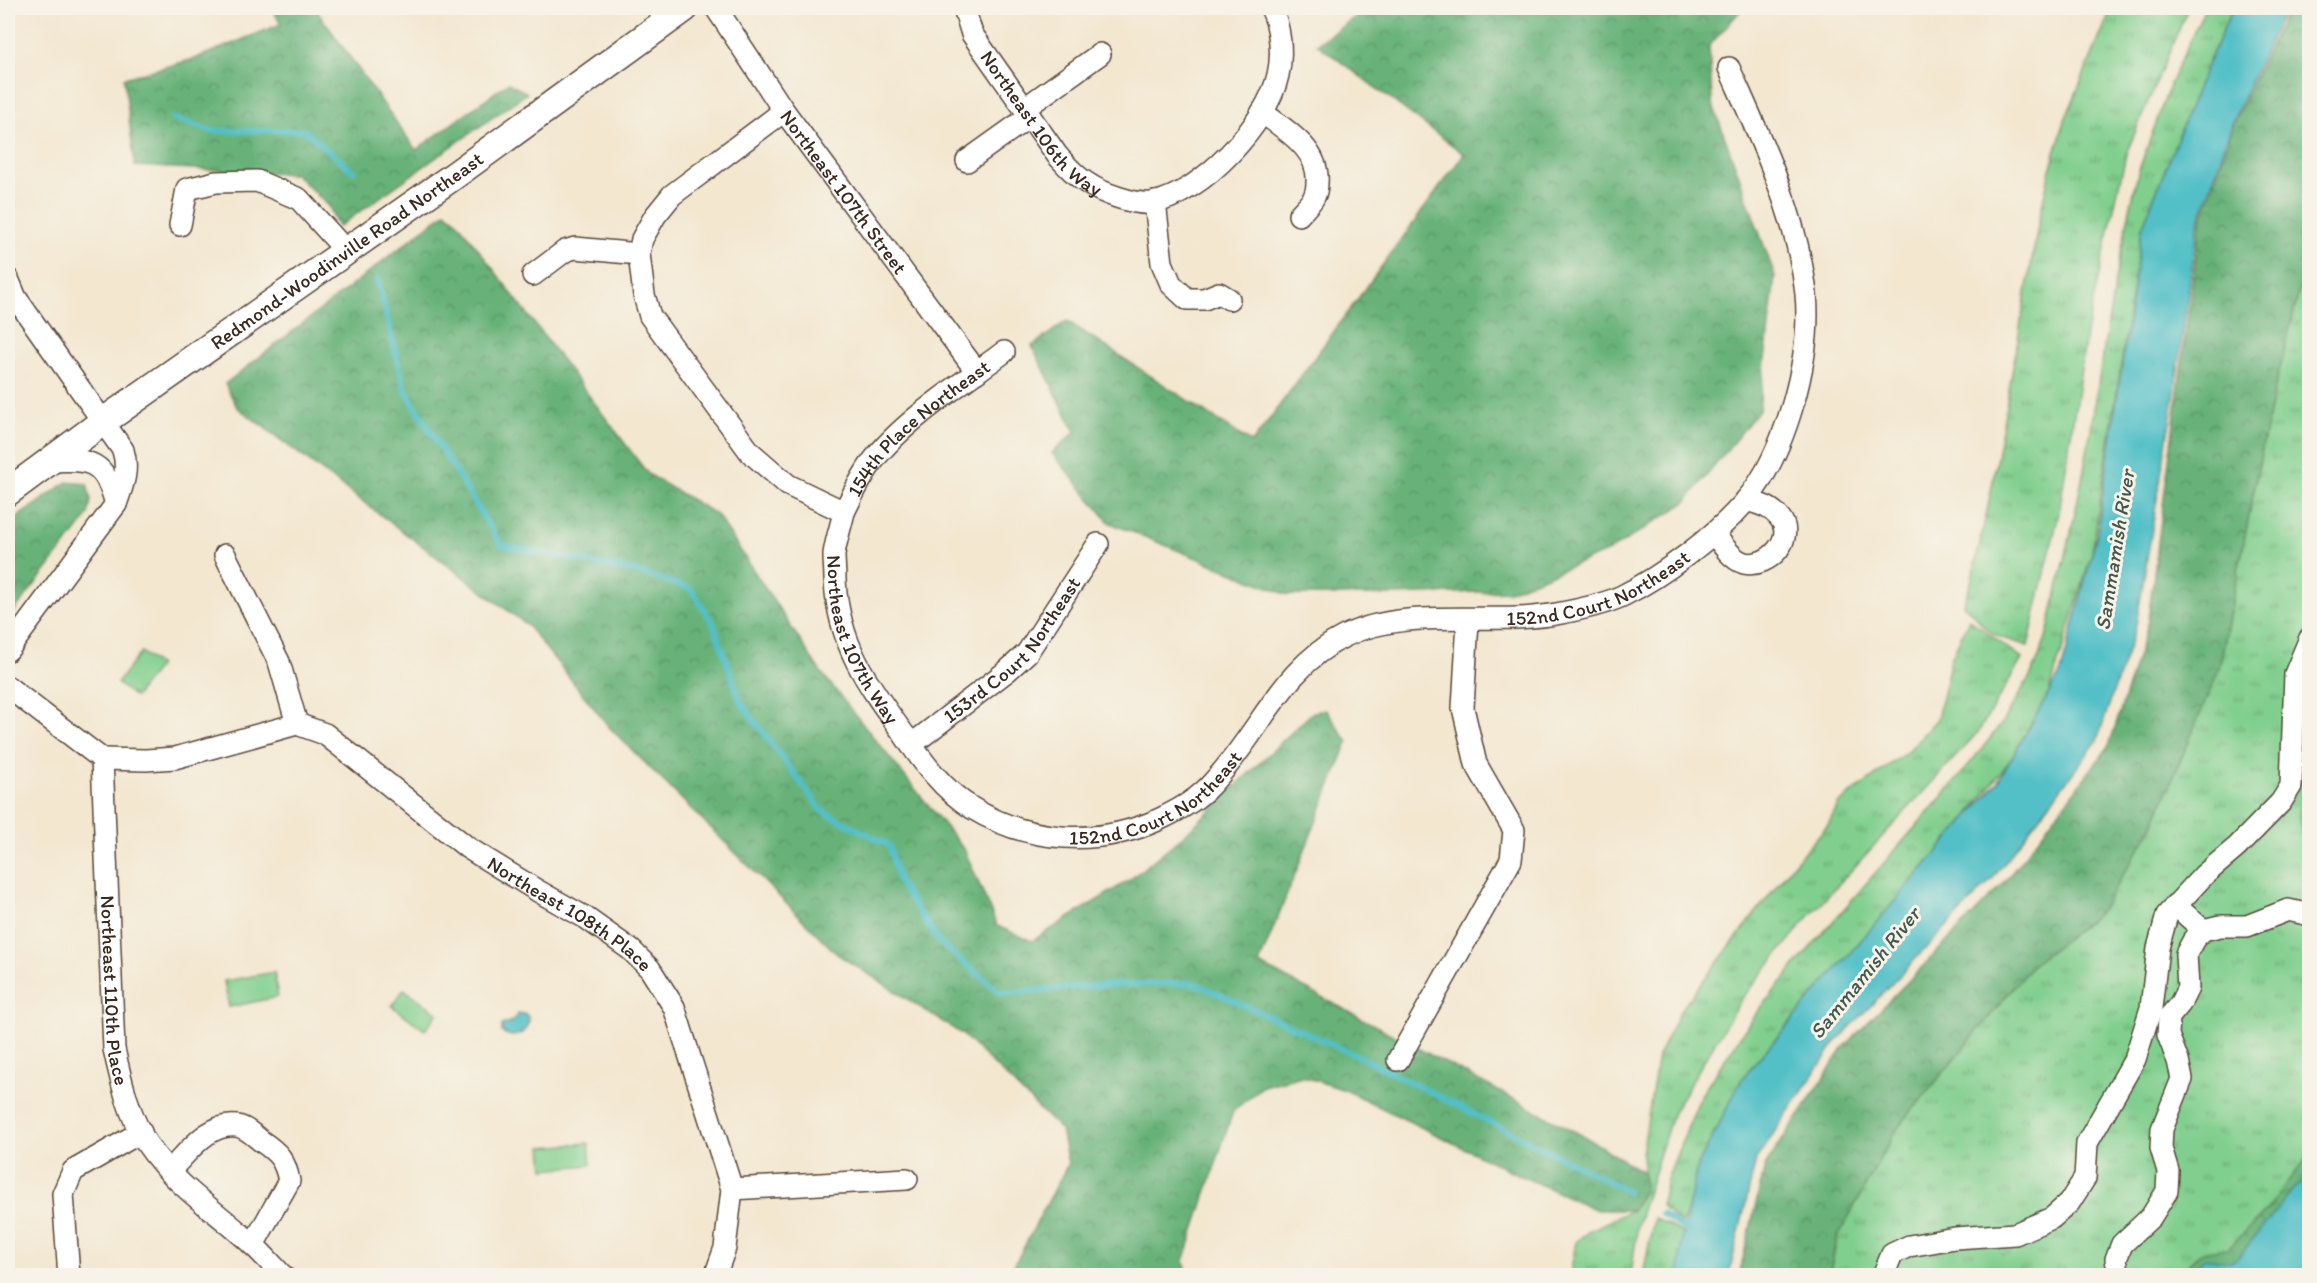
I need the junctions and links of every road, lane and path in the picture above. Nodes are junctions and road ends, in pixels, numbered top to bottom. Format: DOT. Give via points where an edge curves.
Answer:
graph roads {
  1 [pos="685,8"];
  2 [pos="716,8"];
  3 [pos="964,8"];
  4 [pos="1270,8"];
  5 [pos="1100,54"];
  6 [pos="1729,68"];
  7 [pos="784,111"];
  8 [pos="1027,112"];
  9 [pos="1262,112"];
  10 [pos="966,161"];
  11 [pos="1152,202"];
  12 [pos="1299,215"];
  13 [pos="180,225"];
  14 [pos="346,252"];
  15 [pos="639,254"];
  16 [pos="533,275"];
  17 [pos="10,294"];
  18 [pos="1229,299"];
  19 [pos="1004,351"];
  20 [pos="977,372"];
  21 [pos="104,421"];
  22 [pos="50,461"];
  23 [pos="8,492"];
  24 [pos="1746,500"];
  25 [pos="116,504"];
  26 [pos="844,513"];
  27 [pos="1714,533"];
  28 [pos="1098,544"];
  29 [pos="225,555"];
  30 [pos="1468,620"];
  31 [pos="2310,638"];
  32 [pos="8,650"];
  33 [pos="8,687"];
  34 [pos="297,724"];
  35 [pos="911,745"];
  36 [pos="102,759"];
  37 [pos="1053,837"];
  38 [pos="2175,905"];
  39 [pos="2310,915"];
  40 [pos="2203,930"];
  41 [pos="1398,1060"];
  42 [pos="141,1132"];
  43 [pos="169,1171"];
  44 [pos="907,1179"];
  45 [pos="732,1189"];
  46 [pos="253,1245"];
  47 [pos="69,1275"];
  48 [pos="283,1275"];
  49 [pos="715,1275"];
  50 [pos="1883,1275"];
  51 [pos="2119,1275"];
  1 -- 14 [label="main road, Redmond-Woodinville Road Northeast"];
  2 -- 7 [label="street, Northeast 107th Street"];
  3 -- 8 [label="street, Northeast 106th Way" via="972,34"];
  4 -- 9 [label="street" via="1280,45 1279,74"];
  5 -- 8 [label="street"];
  6 -- 24 [label="street, 152nd Court Northeast" via="1787,208 1806,295 1802,374 1782,434"];
  7 -- 15 [label="street" via="672,195 642,239"];
  7 -- 20 [label="street, Northeast 107th Street"];
  8 -- 10 [label="street"];
  8 -- 11 [label="street, Northeast 106th Way" via="1057,154 1086,183 1118,198"];
  9 -- 11 [label="street" via="1213,171 1188,189"];
  9 -- 12 [label="street" via="1300,142 1316,167 1315,196"];
  11 -- 18 [label="street" via="1162,263 1171,284 1188,299 1204,299 1219,293"];
  13 -- 14 [label="street" via="187,189 216,182 257,181 298,199"];
  14 -- 21 [label="main road, Redmond-Woodinville Road Northeast"];
  15 -- 16 [label="street" via="575,248"];
  15 -- 26 [label="street" via="650,316 750,452 788,485"];
  17 -- 21 [label="street"];
  19 -- 20 [label="street, 154th Place Northeast"];
  20 -- 26 [label="street, 154th Place Northeast" via="906,427 874,459"];
  21 -- 22 [label="main road, Redmond-Woodinville Road Northeast"];
  21 -- 25 [label="street" via="127,463"];
  22 -- 23 [label="main road, Redmond-Woodinville Road Northeast"];
  22 -- 25 [label="street" via="83,460 97,466 109,479"];
  24 -- 27 [label="street, 152nd Court Northeast"];
  24 -- 27 [label="street" via="1766,505 1781,519 1784,535 1778,552 1762,563 1742,562 1728,552"];
  25 -- 32 [label="street"];
  26 -- 35 [label="street, Northeast 107th Way" via="834,554 836,602 847,642 866,682"];
  27 -- 30 [label="street, 152nd Court Northeast" via="1621,596 1554,615"];
  28 -- 35 [label="street, 153rd Court Northeast" via="1027,653"];
  29 -- 34 [label="street" via="279,662"];
  30 -- 37 [label="street, 152nd Court Northeast" via="1374,624 1345,636 1300,667 1231,762 1197,798 1145,826 1116,835"];
  30 -- 41 [label="street" via="1463,708 1476,764 1514,830 1510,860"];
  31 -- 38 [label="street" via="2295,674 2291,786 2281,802"];
  33 -- 36 [label="street"];
  34 -- 36 [label="street" via="175,758"];
  34 -- 45 [label="street, Northeast 108th Place" via="325,734 468,848 586,918 631,950 650,969 674,1007"];
  35 -- 37 [label="street, Northeast 107th Way" via="944,786 969,806 1007,827"];
  36 -- 42 [label="street, Northeast 110th Place" via="114,1049 124,1091"];
  38 -- 40 [label="street"];
  38 -- 50 [label="street" via="2158,948 2151,1008 2135,1059 2087,1143 2085,1178 2068,1203 2052,1218 2015,1234 1909,1246 1892,1254"];
  39 -- 40 [label="street" via="2288,910 2247,926"];
  40 -- 51 [label="street" via="2187,954 2188,988 2169,1017 2168,1035 2182,1078 2162,1130 2167,1191 2151,1217 2122,1244 2116,1259"];
  42 -- 43 [label="street, Northeast 110th Place"];
  42 -- 47 [label="street" via="73,1171 63,1194"];
  43 -- 46 [label="street, Northeast 110th Place" via="190,1194"];
  43 -- 46 [label="street" via="208,1132 223,1127 239,1126 274,1149 285,1164 289,1181"];
  44 -- 45 [label="street"];
  45 -- 49 [label="street" via="724,1248"];
  46 -- 48 [label="street, Northeast 110th Place"];
}
